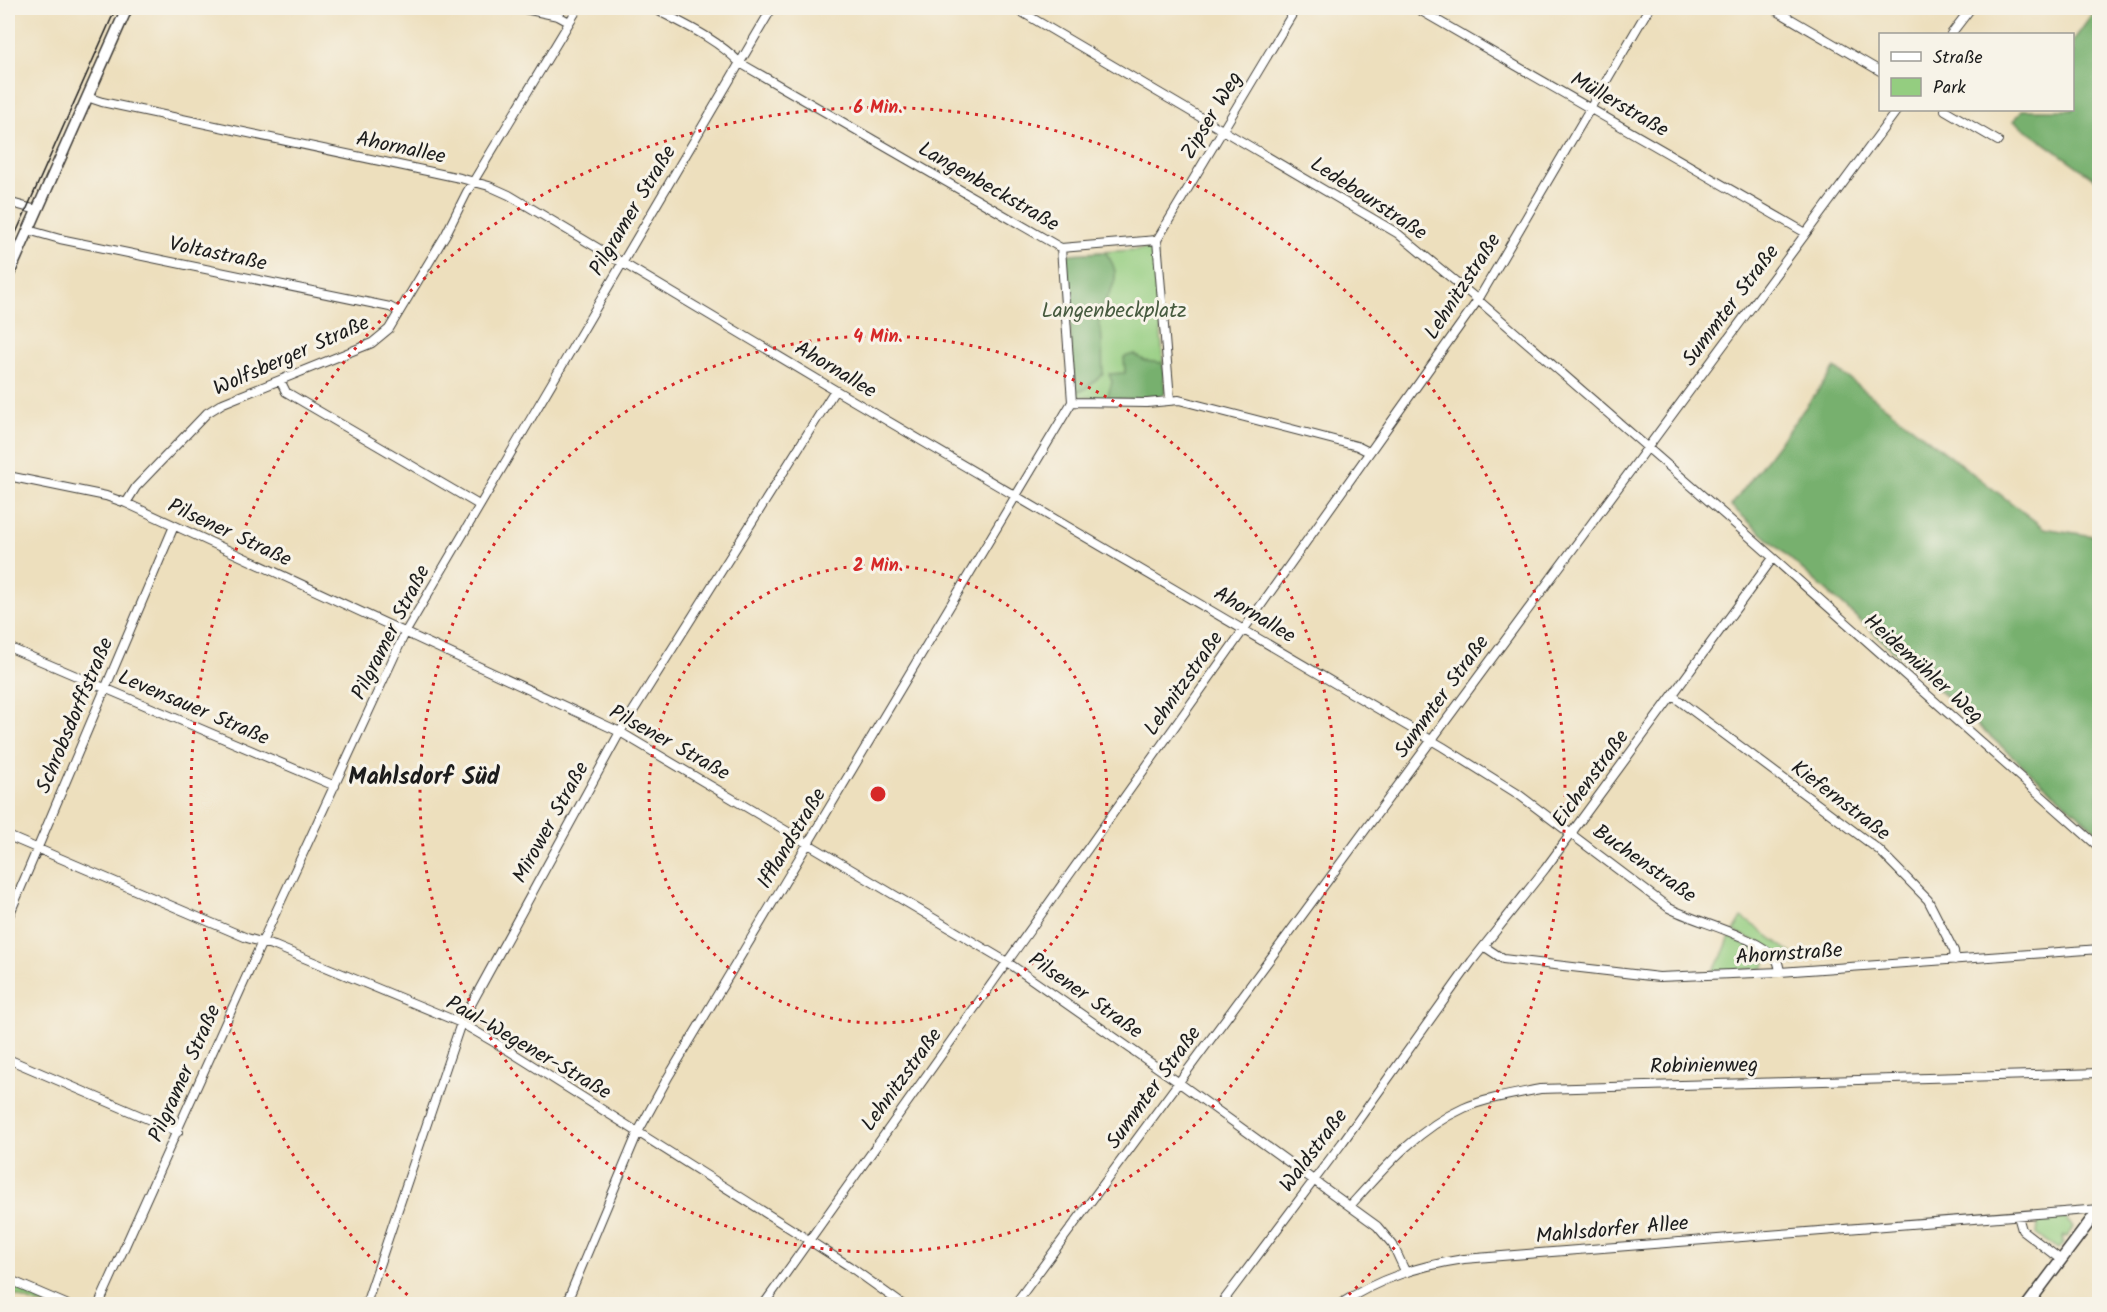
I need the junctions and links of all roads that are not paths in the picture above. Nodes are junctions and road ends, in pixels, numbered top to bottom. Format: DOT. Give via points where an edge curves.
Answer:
graph roads {
  1 [pos="127,8"];
  2 [pos="520,8"];
  3 [pos="578,8"];
  4 [pos="652,8"];
  5 [pos="772,8"];
  6 [pos="1015,8"];
  7 [pos="1296,8"];
  8 [pos="1416,8"];
  9 [pos="1649,8"];
  10 [pos="1772,8"];
  11 [pos="1971,8"];
  12 [pos="569,22"];
  13 [pos="1952,33"];
  14 [pos="740,63"];
  15 [pos="1879,70"];
  16 [pos="87,97"];
  17 [pos="1590,107"];
  18 [pos="1896,111"];
  19 [pos="1948,111"];
  20 [pos="1224,130"];
  21 [pos="1998,141"];
  22 [pos="474,182"];
  23 [pos="8,202"];
  24 [pos="37,210"];
  25 [pos="28,230"];
  26 [pos="1806,233"];
  27 [pos="1157,240"];
  28 [pos="1061,248"];
  29 [pos="622,263"];
  30 [pos="8,276"];
  31 [pos="1478,300"];
  32 [pos="399,312"];
  33 [pos="280,380"];
  34 [pos="835,390"];
  35 [pos="1170,399"];
  36 [pos="1072,402"];
  37 [pos="1646,447"];
  38 [pos="1369,452"];
  39 [pos="8,476"];
  40 [pos="1015,495"];
  41 [pos="126,503"];
  42 [pos="479,505"];
  43 [pos="1724,514"];
  44 [pos="174,526"];
  45 [pos="1773,558"];
  46 [pos="1244,628"];
  47 [pos="405,633"];
  48 [pos="8,646"];
  49 [pos="105,689"];
  50 [pos="1673,696"];
  51 [pos="620,732"];
  52 [pos="1432,740"];
  53 [pos="335,786"];
  54 [pos="1518,794"];
  55 [pos="1571,834"];
  56 [pos="8,836"];
  57 [pos="809,842"];
  58 [pos="2100,848"];
  59 [pos="37,849"];
  60 [pos="8,918"];
  61 [pos="262,942"];
  62 [pos="1485,947"];
  63 [pos="2100,949"];
  64 [pos="1955,960"];
  65 [pos="1007,962"];
  66 [pos="1780,972"];
  67 [pos="1432,1016"];
  68 [pos="461,1023"];
  69 [pos="8,1059"];
  70 [pos="2100,1073"];
  71 [pos="1178,1082"];
  72 [pos="178,1132"];
  73 [pos="638,1132"];
  74 [pos="1314,1179"];
  75 [pos="1350,1206"];
  76 [pos="2099,1209"];
  77 [pos="2018,1216"];
  78 [pos="810,1241"];
  79 [pos="2061,1260"];
  80 [pos="1405,1271"];
  81 [pos="8,1279"];
  82 [pos="66,1305"];
  83 [pos="99,1305"];
  84 [pos="366,1305"];
  85 [pos="566,1305"];
  86 [pos="764,1305"];
  87 [pos="902,1305"];
  88 [pos="1015,1305"];
  89 [pos="1221,1305"];
  90 [pos="1340,1305"];
  91 [pos="2028,1305"];
  1 -- 16 [label="main road"];
  2 -- 12 [label="street"];
  3 -- 12 [label="street, Wolfsberger Straße"];
  4 -- 14 [label="street, Langenbeckstraße" via="702,34"];
  5 -- 14 [label="street, Pilgramer Straße"];
  6 -- 20 [label="street, Ledebourstraße"];
  7 -- 20 [label="street, Zipser Weg"];
  8 -- 17 [label="street, Müllerstraße"];
  9 -- 17 [label="street, Lehnitzstraße"];
  10 -- 15 [label="street"];
  11 -- 13 [label="street"];
  12 -- 22 [label="street, Wolfsberger Straße"];
  14 -- 28 [label="street, Langenbeckstraße"];
  14 -- 29 [label="street, Pilgramer Straße"];
  16 -- 22 [label="street, Ahornallee"];
  16 -- 24 [label="main road"];
  17 -- 26 [label="street, Müllerstraße"];
  17 -- 31 [label="street, Lehnitzstraße"];
  18 -- 26 [label="street, Summter Straße"];
  19 -- 21 [label="street"];
  20 -- 27 [label="street, Zipser Weg"];
  20 -- 31 [label="street, Ledebourstraße" via="1397,233"];
  22 -- 29 [label="street, Ahornallee" via="509,195"];
  22 -- 32 [label="street, Wolfsberger Straße"];
  23 -- 24 [label="street"];
  24 -- 25 [label="main road"];
  25 -- 30 [label="main road"];
  25 -- 32 [label="street, Voltastraße"];
  26 -- 37 [label="street, Summter Straße"];
  27 -- 28 [label="street"];
  27 -- 35 [label="street"];
  28 -- 36 [label="street"];
  29 -- 34 [label="street, Ahornallee"];
  29 -- 42 [label="street, Pilgramer Straße"];
  31 -- 37 [label="street, Ledebourstraße"];
  31 -- 38 [label="street, Lehnitzstraße"];
  32 -- 33 [label="street, Wolfsberger Straße" via="389,329 372,343"];
  33 -- 41 [label="street, Wolfsberger Straße" via="207,413 136,487"];
  33 -- 42 [label="street" via="286,392"];
  34 -- 40 [label="street, Ahornallee"];
  34 -- 51 [label="street, Mirower Straße"];
  35 -- 36 [label="street" via="1147,403"];
  35 -- 38 [label="street"];
  36 -- 40 [label="street, Ifflandstraße"];
  37 -- 43 [label="street, Ledebourstraße"];
  37 -- 52 [label="street, Summter Straße"];
  38 -- 46 [label="street, Lehnitzstraße"];
  39 -- 41 [label="street, Pilsener Straße"];
  40 -- 46 [label="street, Ahornallee"];
  40 -- 57 [label="street, Ifflandstraße"];
  41 -- 44 [label="street, Pilsener Straße"];
  42 -- 47 [label="street, Pilgramer Straße"];
  43 -- 45 [label="street, Heidemühler Weg"];
  44 -- 47 [label="street, Pilsener Straße"];
  44 -- 49 [label="street, Schrobsdorffstraße"];
  45 -- 50 [label="street, Eichenstraße"];
  45 -- 58 [label="street, Heidemühler Weg"];
  46 -- 52 [label="street, Ahornallee"];
  46 -- 65 [label="street, Lehnitzstraße"];
  47 -- 51 [label="street, Pilsener Straße"];
  47 -- 53 [label="street, Pilgramer Straße"];
  48 -- 49 [label="street, Levensauer Straße"];
  49 -- 53 [label="street, Levensauer Straße"];
  49 -- 59 [label="street, Schrobsdorffstraße"];
  50 -- 55 [label="street, Eichenstraße"];
  50 -- 64 [label="street, Kiefernstraße" via="1879,850 1928,900"];
  51 -- 57 [label="street, Pilsener Straße"];
  51 -- 68 [label="street, Mirower Straße"];
  52 -- 54 [label="street, Ahornallee"];
  52 -- 71 [label="street, Summter Straße"];
  53 -- 61 [label="street, Pilgramer Straße"];
  54 -- 55 [label="street, Buchenstraße"];
  55 -- 62 [label="street, Eichenstraße"];
  55 -- 66 [label="street, Buchenstraße" via="1669,908 1769,951 1778,961"];
  56 -- 59 [label="street, Paul-Wegener-Straße"];
  57 -- 65 [label="street, Pilsener Straße"];
  57 -- 73 [label="street, Ifflandstraße"];
  59 -- 60 [label="street, Schrobsdorffstraße"];
  59 -- 61 [label="street, Paul-Wegener-Straße"];
  61 -- 68 [label="street, Paul-Wegener-Straße"];
  61 -- 72 [label="street, Pilgramer Straße"];
  62 -- 66 [label="street, Ahornstraße" via="1503,959 1659,977"];
  62 -- 67 [label="street, Eichenstraße"];
  63 -- 64 [label="street, Ahornstraße"];
  64 -- 66 [label="street, Ahornstraße"];
  65 -- 71 [label="street, Pilsener Straße"];
  65 -- 78 [label="street, Lehnitzstraße"];
  67 -- 74 [label="street, Waldstraße"];
  68 -- 73 [label="street, Paul-Wegener-Straße"];
  68 -- 84 [label="street, Mirower Straße"];
  69 -- 72 [label="street"];
  70 -- 75 [label="street, Robinienweg" via="1540,1089 1466,1107 1430,1127"];
  71 -- 74 [label="street, Pilsener Straße"];
  71 -- 88 [label="street, Summter Straße"];
  72 -- 83 [label="street, Pilgramer Straße"];
  73 -- 78 [label="street, Paul-Wegener-Straße"];
  73 -- 85 [label="street, Ifflandstraße"];
  74 -- 75 [label="street"];
  74 -- 89 [label="street, Waldstraße"];
  75 -- 80 [label="street" via="1377,1226"];
  76 -- 77 [label="street, Mahlsdorfer Allee"];
  76 -- 79 [label="main road"];
  77 -- 79 [label="street" via="2022,1230"];
  77 -- 80 [label="street, Mahlsdorfer Allee" via="1480,1257"];
  78 -- 86 [label="street, Lehnitzstraße"];
  78 -- 87 [label="street, Paul-Wegener-Straße"];
  79 -- 91 [label="main road"];
  80 -- 90 [label="street, Mahlsdorfer Allee"];
  81 -- 82 [label="street"];
}
